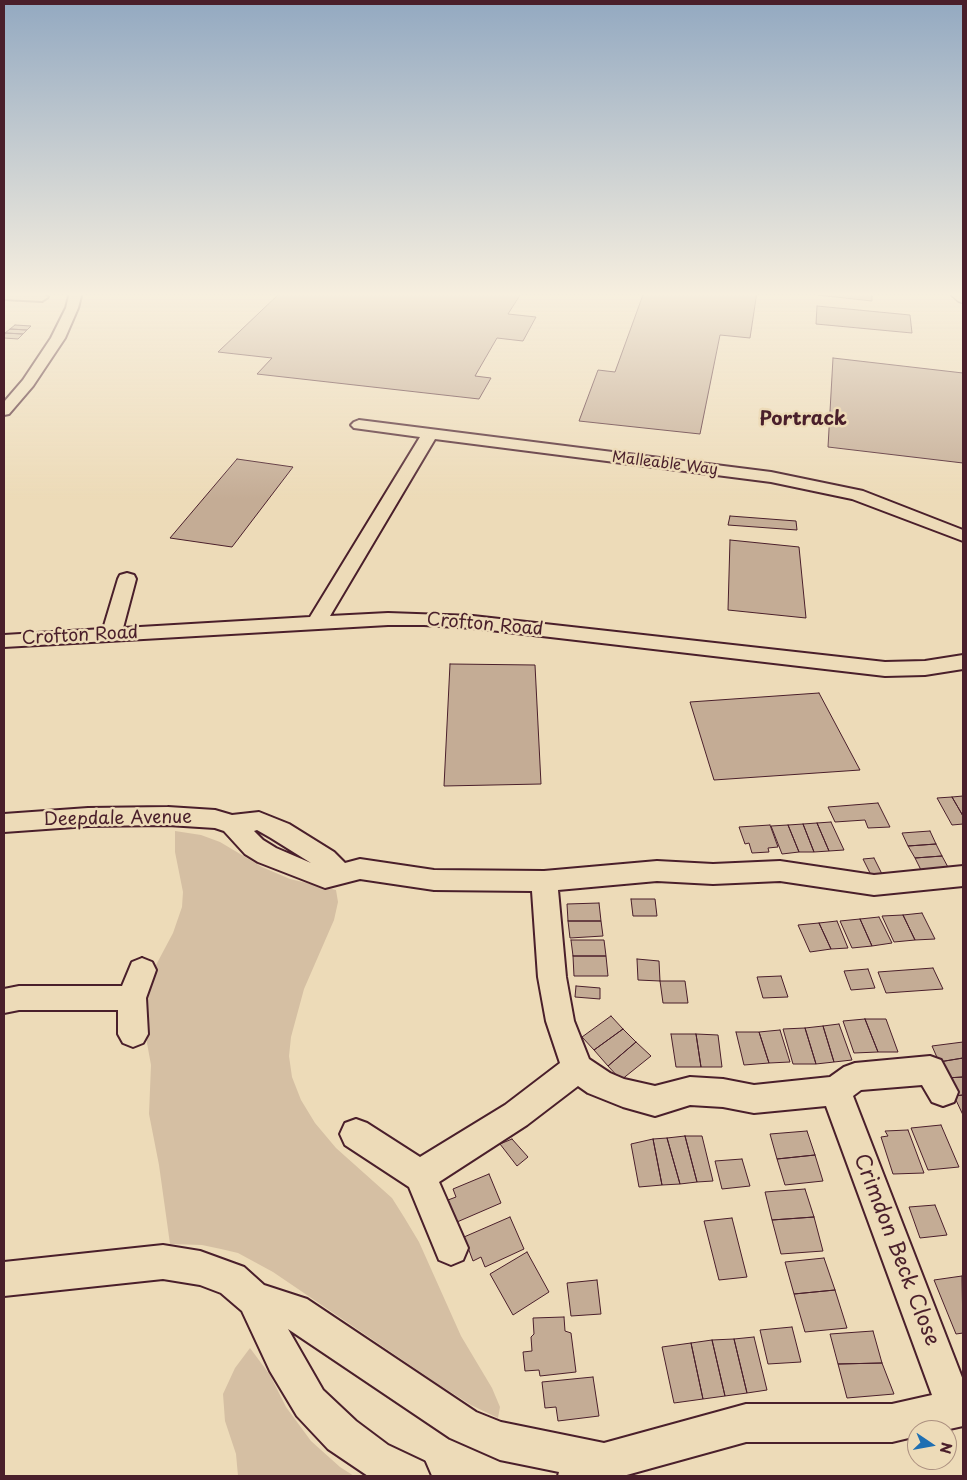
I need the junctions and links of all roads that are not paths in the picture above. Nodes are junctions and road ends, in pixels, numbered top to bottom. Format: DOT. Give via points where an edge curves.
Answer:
graph roads {
  1 [pos="43,361"];
  2 [pos="11,383"];
  3 [pos="28,383"];
  4 [pos="4,411"];
  5 [pos="359,425"];
  6 [pos="430,434"];
  7 [pos="963,536"];
  8 [pos="127,579"];
  9 [pos="316,623"];
  10 [pos="111,634"];
  11 [pos="4,641"];
  12 [pos="963,662"];
  13 [pos="4,823"];
  14 [pos="963,876"];
  15 [pos="544,881"];
  16 [pos="142,970"];
  17 [pos="132,998"];
  18 [pos="4,1001"];
  19 [pos="133,1034"];
  20 [pos="577,1068"];
  21 [pos="836,1091"];
  22 [pos="943,1092"];
  23 [pos="356,1134"];
  24 [pos="420,1176"];
  25 [pos="451,1248"];
  26 [pos="4,1279"];
  27 [pos="254,1299"];
  28 [pos="960,1408"];
  29 [pos="590,1469"];
  30 [pos="410,1476"];
  1 -- 3 [label="street"];
  2 -- 3 [label="street"];
  3 -- 4 [label="street"];
  5 -- 6 [label="street, Malleable Way"];
  6 -- 7 [label="street, Malleable Way" via="771,477 857,495"];
  6 -- 9 [label="street"];
  8 -- 10 [label="street"];
  9 -- 10 [label="street, Crofton Road"];
  9 -- 12 [label="street, Crofton Road" via="388,619 473,622 885,669 926,668"];
  10 -- 11 [label="street, Crofton Road"];
  13 -- 15 [label="street, Deepdale Avenue" via="168,816 215,819 232,824 254,847 325,878 360,869 434,880"];
  14 -- 15 [label="street" via="874,885 780,871 713,874 657,871"];
  15 -- 20 [label="street" via="552,977 560,1021"];
  16 -- 17 [label="street"];
  17 -- 18 [label="street" via="19,998"];
  17 -- 19 [label="street"];
  20 -- 21 [label="street" via="599,1083 655,1101 690,1091 754,1099"];
  20 -- 24 [label="street" via="516,1115"];
  21 -- 22 [label="street" via="855,1076 930,1070"];
  21 -- 28 [label="street, Crimdon Beck Close"];
  23 -- 24 [label="street"];
  24 -- 25 [label="street"];
  26 -- 27 [label="street" via="163,1262 200,1268 232,1279"];
  27 -- 29 [label="street" via="294,1312 463,1424 500,1441"];
  27 -- 30 [label="street" via="310,1403 374,1459"];
  28 -- 29 [label="street" via="892,1423 746,1423"];
}
